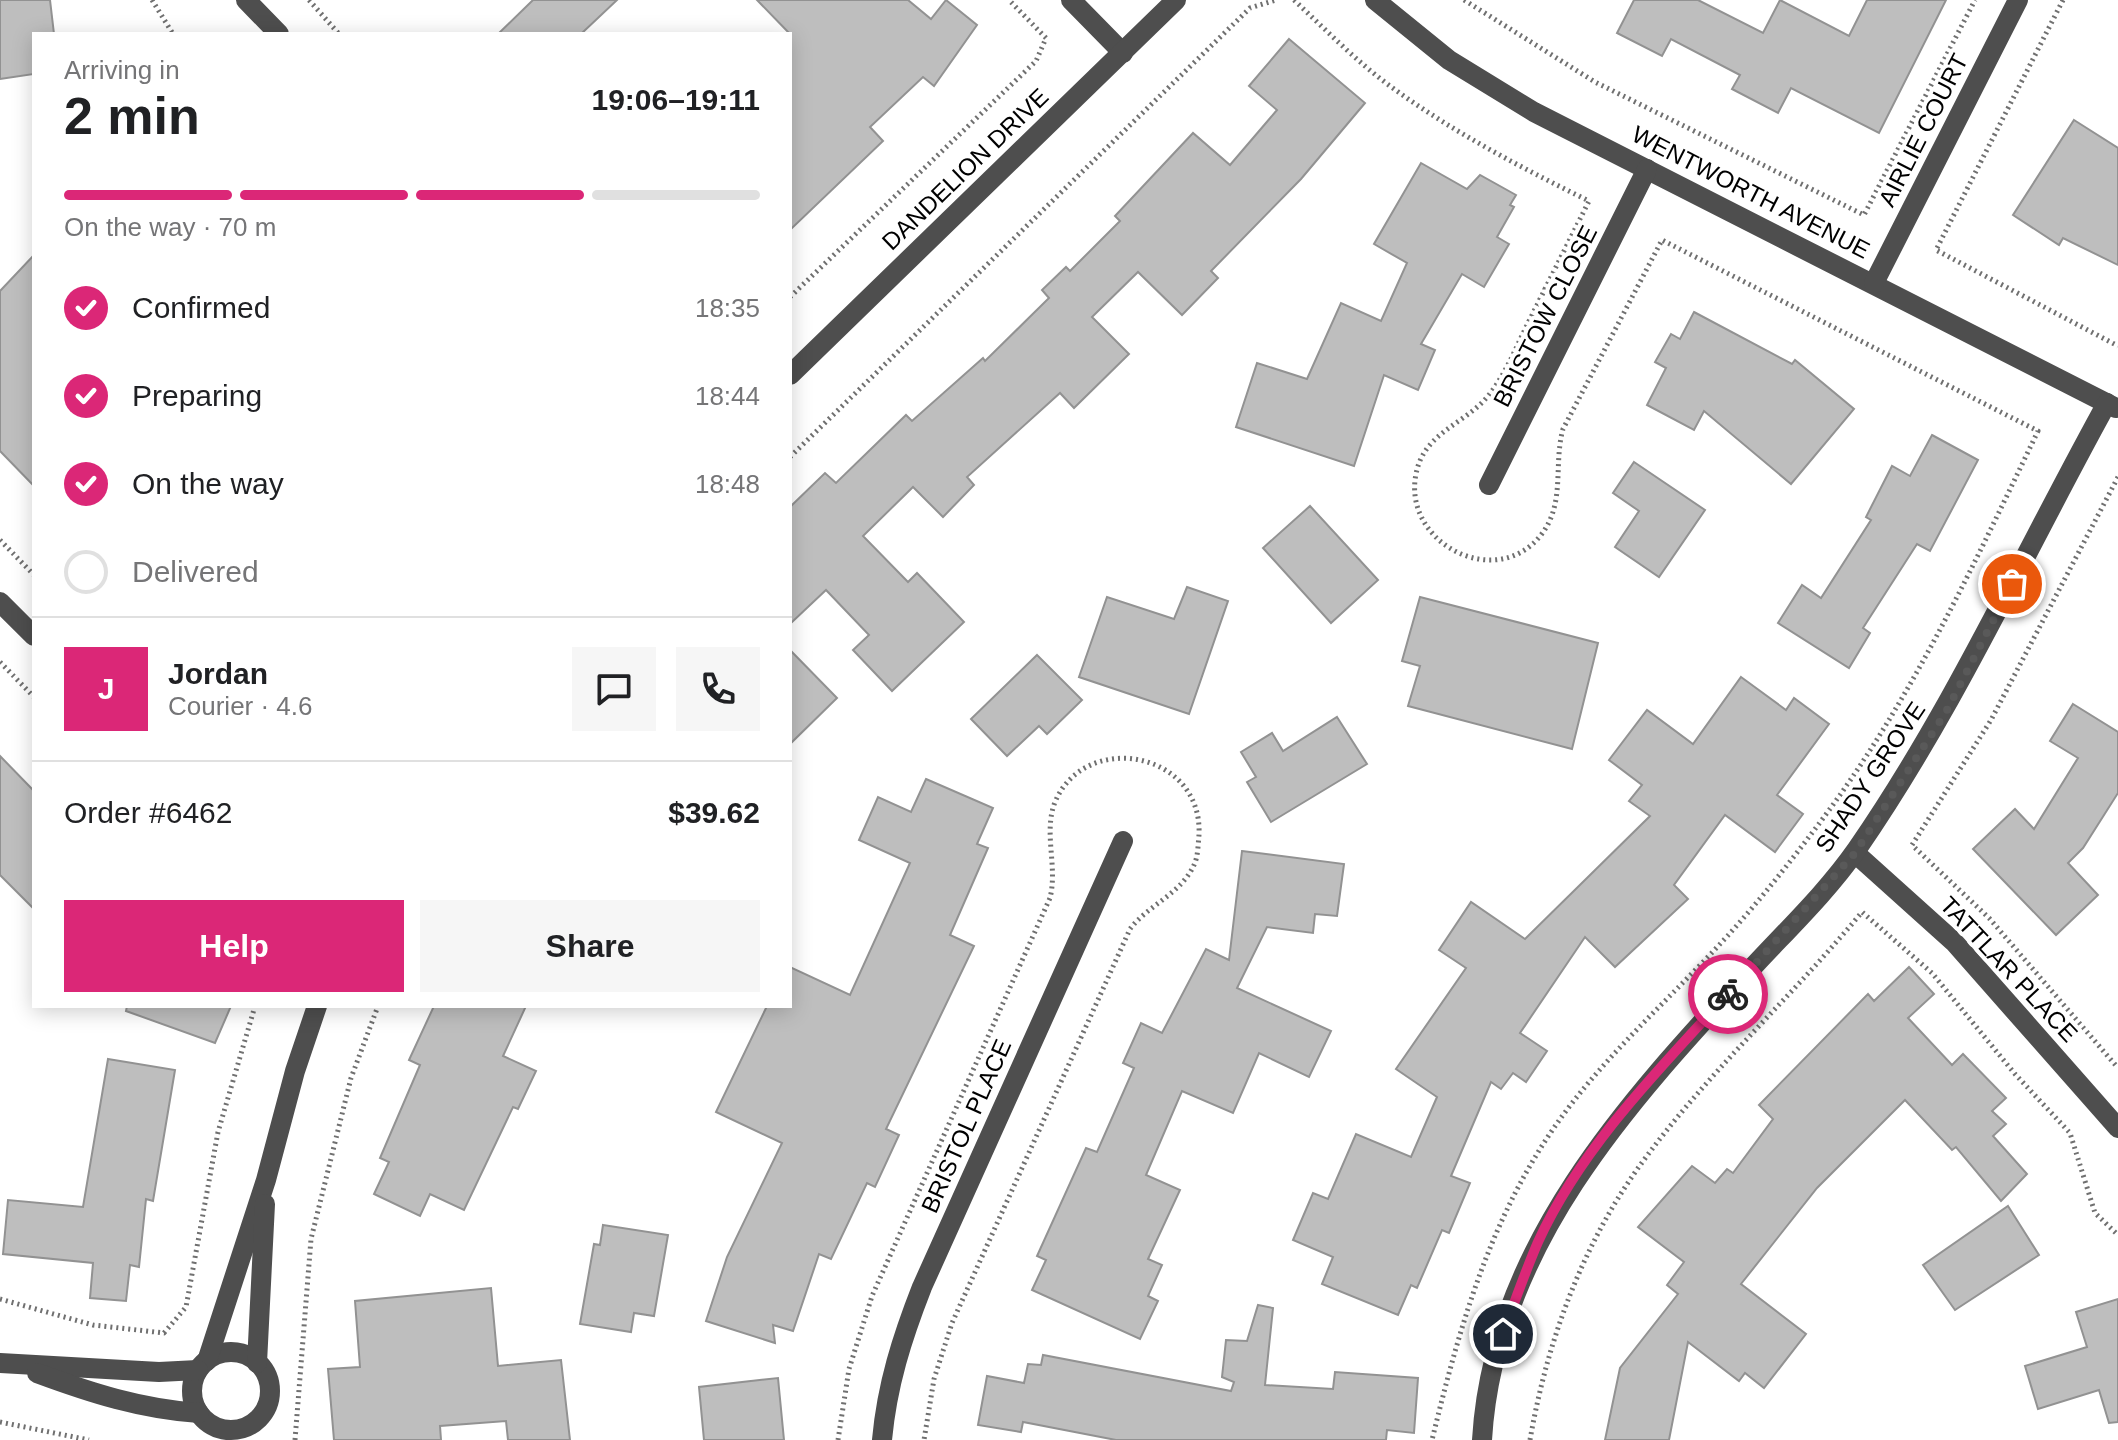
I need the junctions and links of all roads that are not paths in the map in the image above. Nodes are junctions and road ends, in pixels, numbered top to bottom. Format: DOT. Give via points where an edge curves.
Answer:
graph roads {
  1 [pos="246,0"];
  2 [pos="1071,0"];
  3 [pos="1176,0"];
  4 [pos="1375,0"];
  5 [pos="2018,0"];
  6 [pos="277,32"];
  7 [pos="1123,53"];
  8 [pos="1647,169"];
  9 [pos="1874,283"];
  10 [pos="792,373"];
  11 [pos="2113,406"];
  12 [pos="1489,485"];
  13 [pos="0,602"];
  14 [pos="32,634"];
  15 [pos="1123,841"];
  16 [pos="1855,853"];
  17 [pos="316,1008"];
  18 [pos="2118,1128"];
  19 [pos="266,1180"];
  20 [pos="257,1363"];
  21 [pos="9,1365"];
  22 [pos="202,1365"];
  23 [pos="258,1419"];
  24 [pos="205,1425"];
  25 [pos="255,1440"];
  26 [pos="882,1440"];
  27 [pos="1482,1440"];
  1 -- 6 [label="street"];
  2 -- 7 [label="street"];
  3 -- 7 [label="street, DANDELION DRIVE"];
  4 -- 8 [label="street, WENTWORTH AVENUE" via="1475,77"];
  5 -- 9 [label="street, AIRLIE COURT"];
  7 -- 10 [label="street, DANDELION DRIVE"];
  8 -- 9 [label="street, WENTWORTH AVENUE"];
  8 -- 12 [label="street, BRISTOW CLOSE"];
  9 -- 11 [label="street, WENTWORTH AVENUE"];
  11 -- 16 [label="street, SHADY GROVE" via="1946,712"];
  13 -- 14 [label="street"];
  15 -- 26 [label="street, BRISTOL PLACE" via="922,1287 886,1396"];
  16 -- 18 [label="street, TATTLAR PLACE" via="1954,942"];
  16 -- 27 [label="street, SHADY GROVE" via="1650,1078 1564,1196 1539,1241 1503,1334"];
  17 -- 19 [label="street"];
  19 -- 20 [label="street"];
  19 -- 22 [label="street"];
  20 -- 22 [label="street" via="227,1352"];
  20 -- 23 [label="street" via="269,1384"];
  21 -- 22 [label="street"];
  21 -- 24 [label="street"];
  22 -- 24 [label="street" via="192,1392"];
  23 -- 24 [label="street" via="229,1430"];
  23 -- 25 [label="street"];
}
